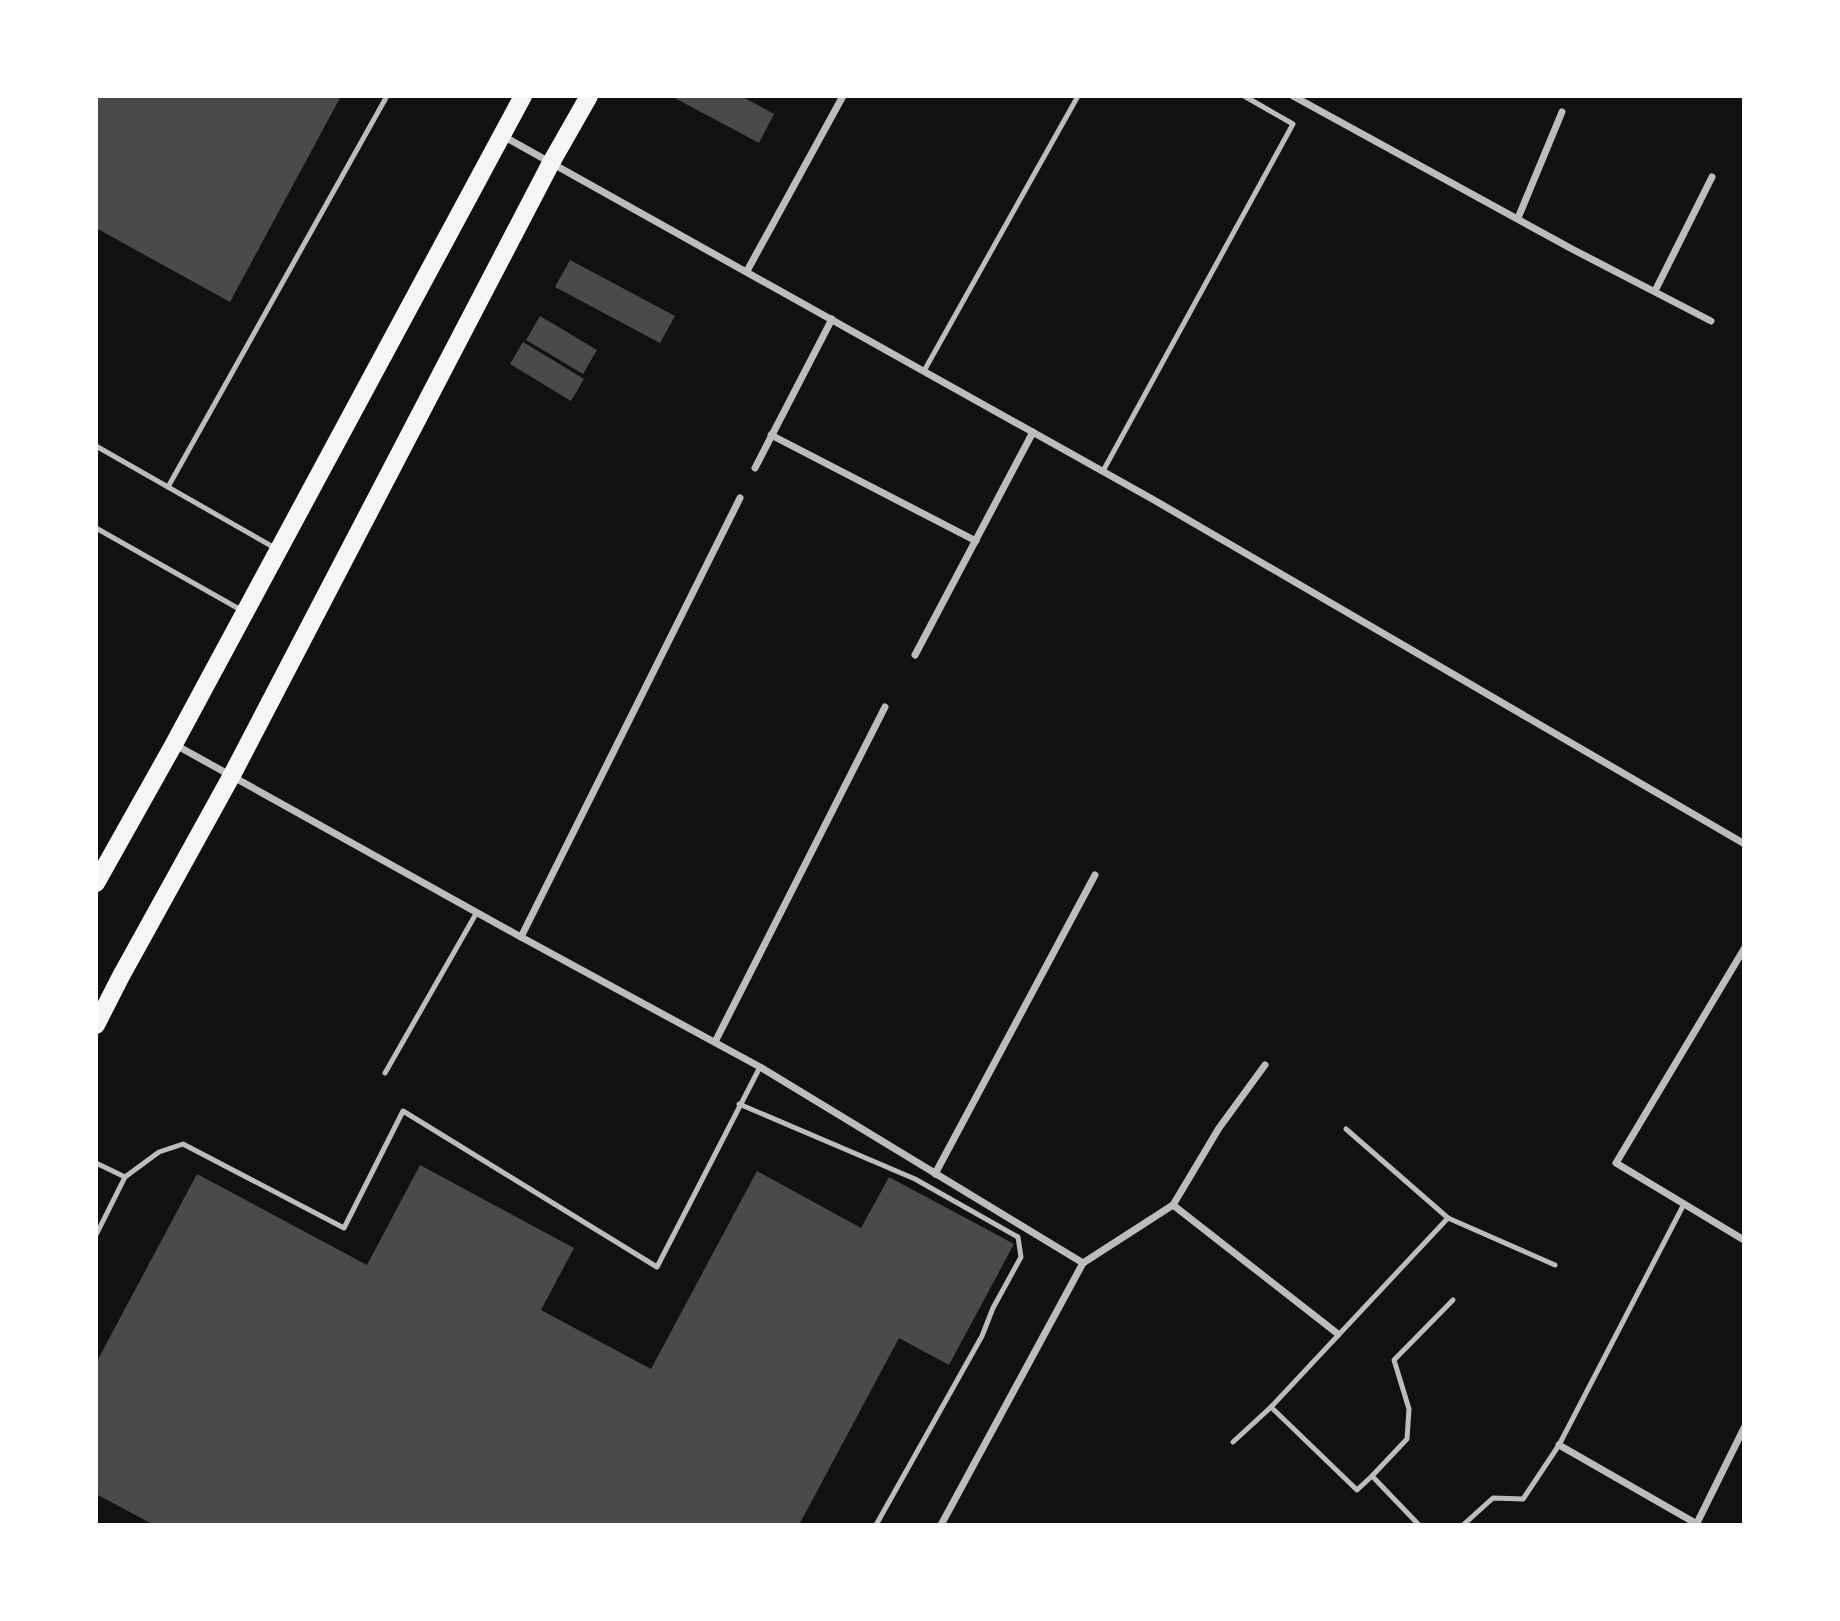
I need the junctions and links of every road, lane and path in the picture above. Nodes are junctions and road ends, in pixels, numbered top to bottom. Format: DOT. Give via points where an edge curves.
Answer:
graph roads {
  1 [pos="387,96"];
  2 [pos="523,96"];
  3 [pos="589,96"];
  4 [pos="842,96"];
  5 [pos="1078,96"];
  6 [pos="1244,96"];
  7 [pos="1293,96"];
  8 [pos="1562,112"];
  9 [pos="502,135"];
  10 [pos="552,161"];
  11 [pos="1712,177"];
  12 [pos="1518,218"];
  13 [pos="747,271"];
  14 [pos="1655,291"];
  15 [pos="832,319"];
  16 [pos="1711,321"];
  17 [pos="924,371"];
  18 [pos="1033,432"];
  19 [pos="771,435"];
  20 [pos="96,446"];
  21 [pos="755,468"];
  22 [pos="1103,471"];
  23 [pos="168,487"];
  24 [pos="740,498"];
  25 [pos="96,528"];
  26 [pos="976,541"];
  27 [pos="278,549"];
  28 [pos="244,611"];
  29 [pos="915,654"];
  30 [pos="885,707"];
  31 [pos="174,744"];
  32 [pos="232,775"];
  33 [pos="1743,844"];
  34 [pos="1095,875"];
  35 [pos="96,883"];
  36 [pos="477,912"];
  37 [pos="521,937"];
  38 [pos="1744,949"];
  39 [pos="96,1025"];
  40 [pos="715,1042"];
  41 [pos="1265,1065"];
  42 [pos="760,1067"];
  43 [pos="385,1073"];
  44 [pos="739,1104"];
  45 [pos="1346,1129"];
  46 [pos="96,1163"];
  47 [pos="935,1174"];
  48 [pos="125,1177"];
  49 [pos="1685,1204"];
  50 [pos="1173,1205"];
  51 [pos="1448,1218"];
  52 [pos="1744,1229"];
  53 [pos="96,1235"];
  54 [pos="1742,1238"];
  55 [pos="1083,1263"];
  56 [pos="1555,1265"];
  57 [pos="1453,1300"];
  58 [pos="1338,1334"];
  59 [pos="1271,1407"];
  60 [pos="1744,1429"];
  61 [pos="1233,1442"];
  62 [pos="1559,1445"];
  63 [pos="1372,1476"];
  64 [pos="1697,1524"];
  65 [pos="876,1525"];
  66 [pos="941,1525"];
  67 [pos="1419,1525"];
  68 [pos="1463,1525"];
  1 -- 23 [label="lane"];
  2 -- 9 [label="main road"];
  3 -- 10 [label="main road"];
  4 -- 13 [label="street"];
  5 -- 17 [label="lane"];
  6 -- 22 [label="lane" via="1293,124"];
  7 -- 12 [label="street"];
  8 -- 12 [label="street"];
  9 -- 10 [label="street"];
  9 -- 27 [label="main road"];
  10 -- 13 [label="street"];
  10 -- 32 [label="main road"];
  11 -- 14 [label="street"];
  12 -- 14 [label="street"];
  13 -- 15 [label="street"];
  14 -- 16 [label="street"];
  15 -- 17 [label="street"];
  15 -- 19 [label="street"];
  17 -- 18 [label="street"];
  18 -- 22 [label="street"];
  18 -- 26 [label="street"];
  19 -- 21 [label="street"];
  19 -- 26 [label="street"];
  20 -- 23 [label="lane"];
  22 -- 33 [label="street"];
  23 -- 27 [label="lane"];
  24 -- 37 [label="street"];
  25 -- 28 [label="lane"];
  26 -- 29 [label="street"];
  27 -- 28 [label="main road"];
  28 -- 31 [label="main road"];
  30 -- 40 [label="street"];
  31 -- 32 [label="street"];
  31 -- 35 [label="main road"];
  32 -- 36 [label="street"];
  32 -- 39 [label="main road"];
  34 -- 47 [label="street"];
  36 -- 37 [label="street"];
  36 -- 43 [label="lane"];
  37 -- 40 [label="street"];
  38 -- 49 [label="street" via="1616,1163"];
  40 -- 42 [label="street"];
  41 -- 50 [label="street" via="1219,1128"];
  42 -- 44 [label="lane"];
  42 -- 47 [label="street"];
  44 -- 48 [label="lane" via="657,1268 403,1111 344,1228 183,1144 159,1152"];
  44 -- 65 [label="lane" via="915,1179 1018,1237 1021,1257"];
  45 -- 51 [label="lane"];
  46 -- 48 [label="lane"];
  47 -- 55 [label="street"];
  48 -- 53 [label="lane"];
  49 -- 54 [label="street"];
  49 -- 62 [label="lane"];
  50 -- 55 [label="street"];
  50 -- 58 [label="street"];
  51 -- 56 [label="lane"];
  51 -- 58 [label="lane"];
  52 -- 54 [label="street"];
  55 -- 66 [label="street"];
  57 -- 63 [label="lane" via="1394,1360 1409,1409 1407,1439"];
  58 -- 59 [label="lane"];
  59 -- 61 [label="lane"];
  59 -- 63 [label="lane" via="1357,1490"];
  60 -- 64 [label="street"];
  62 -- 64 [label="street"];
  62 -- 68 [label="lane" via="1523,1499 1493,1498"];
  63 -- 67 [label="lane"];
}
